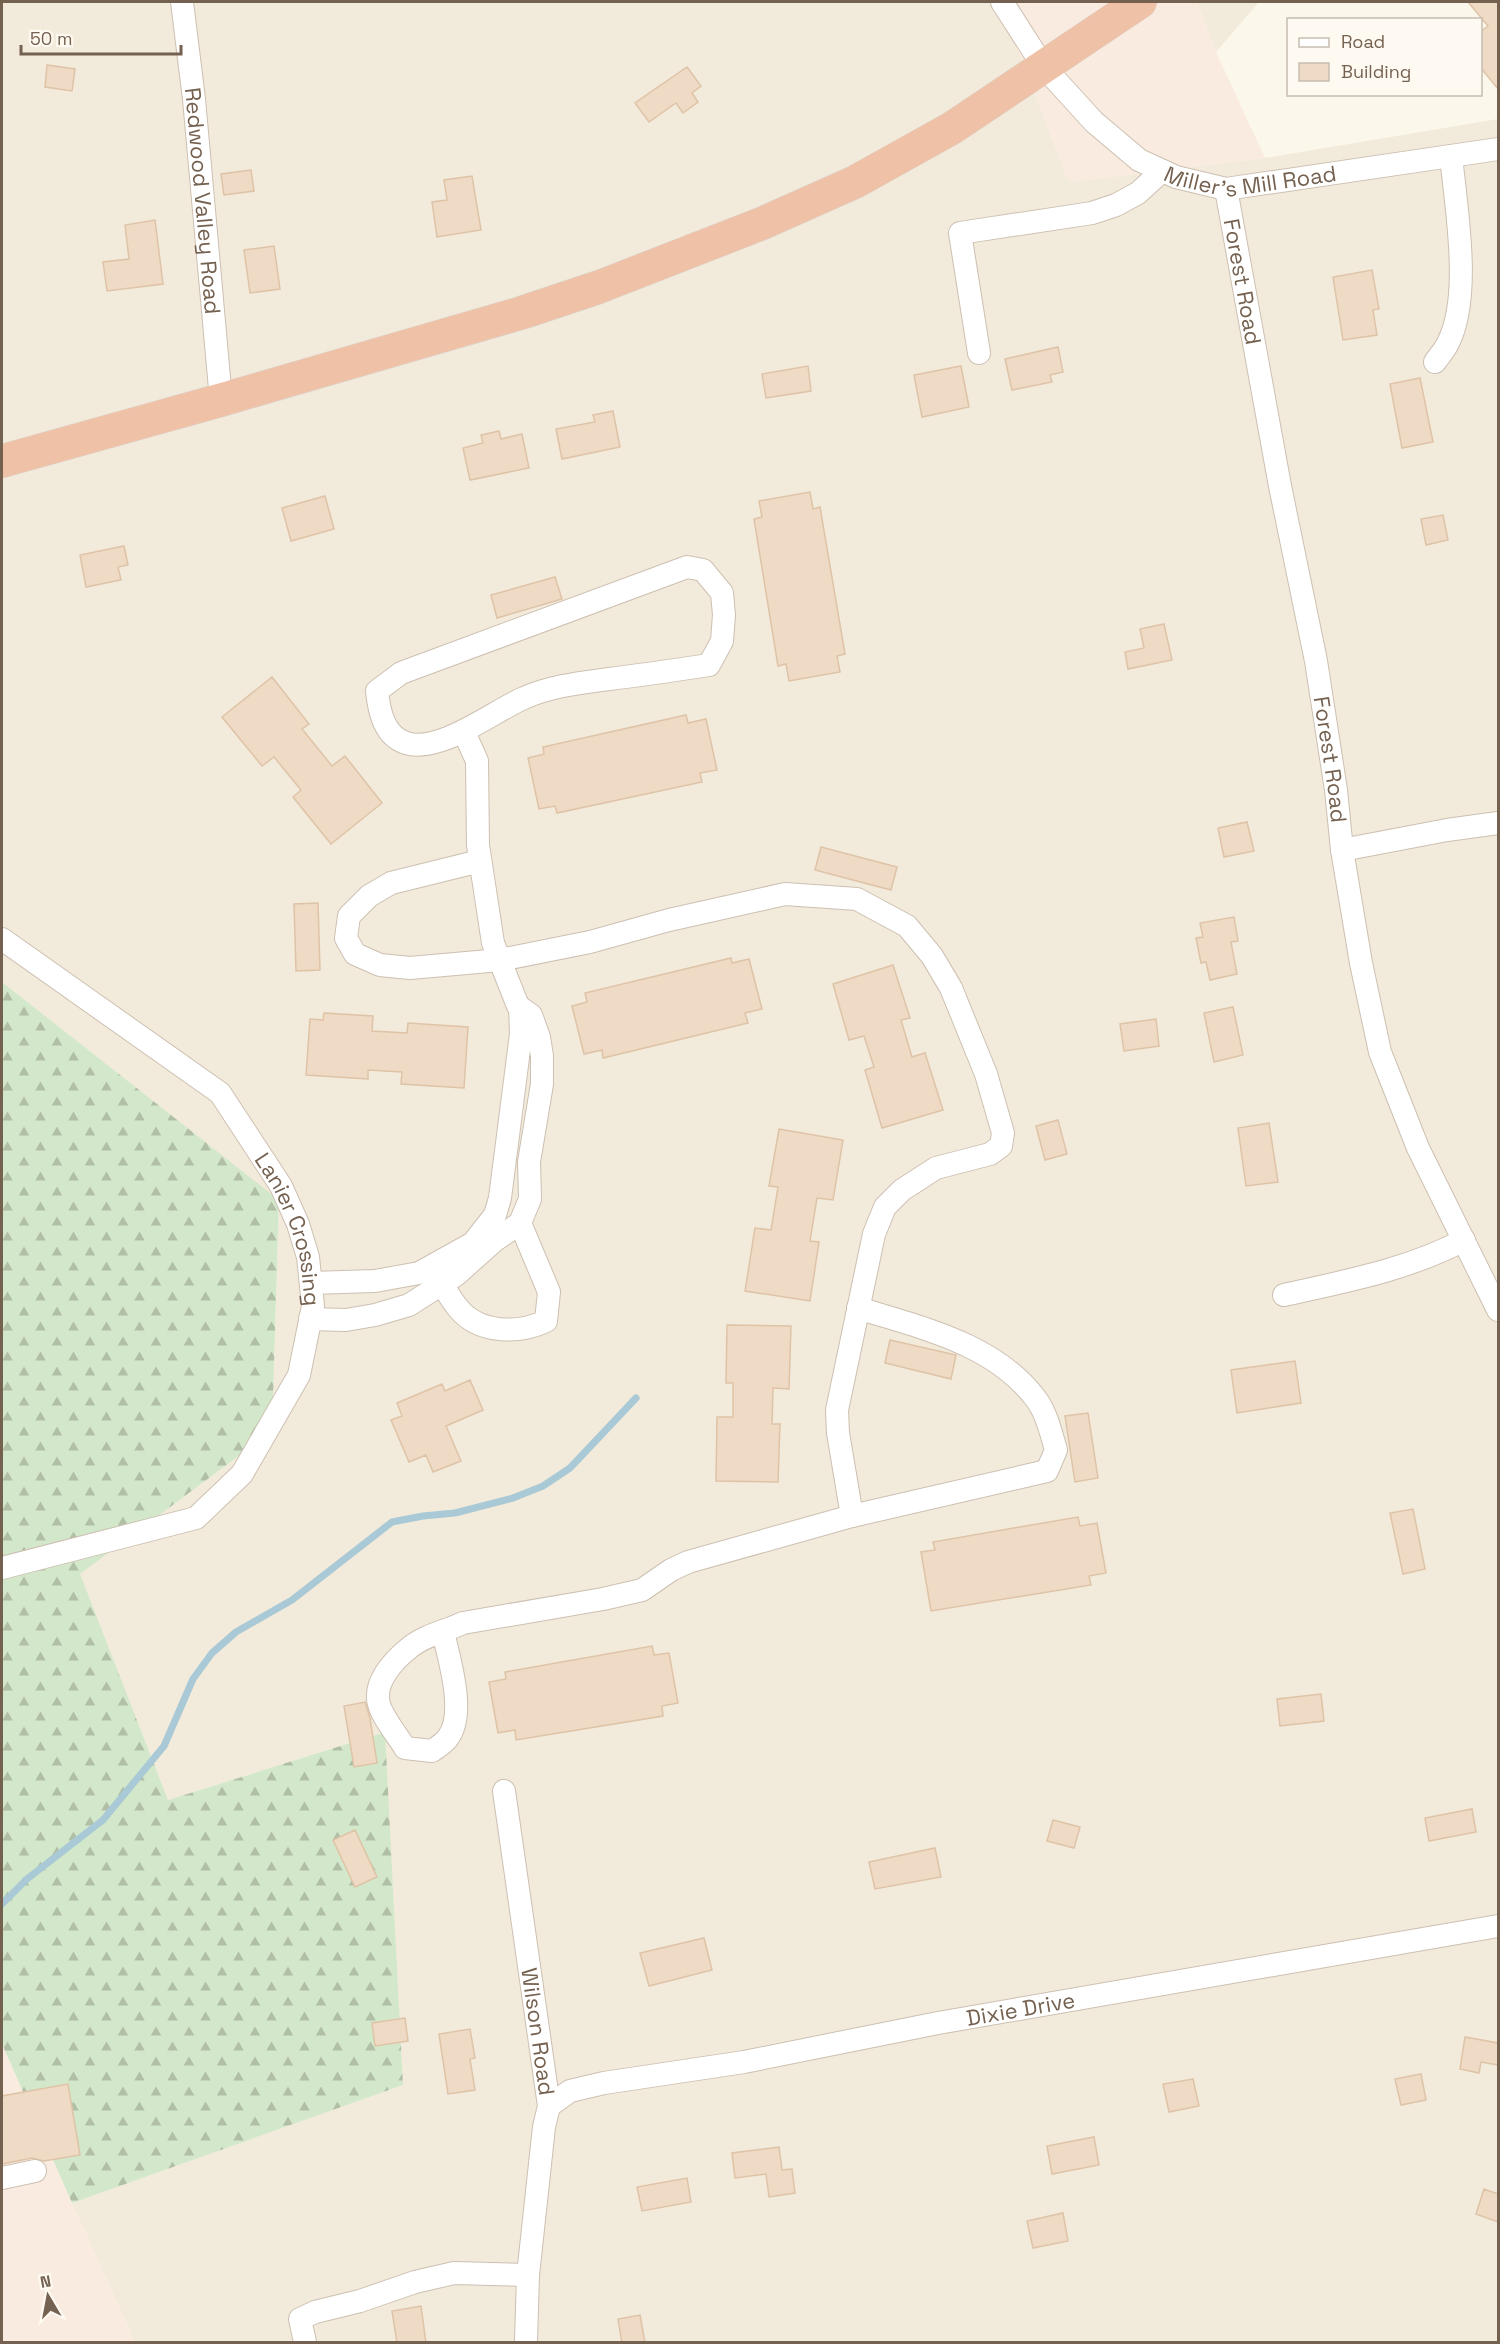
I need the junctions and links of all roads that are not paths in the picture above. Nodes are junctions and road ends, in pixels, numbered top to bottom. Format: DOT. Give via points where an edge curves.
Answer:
graph roads {
  1 [pos="183,2"];
  2 [pos="1002,2"];
  3 [pos="1140,2"];
  4 [pos="1043,66"];
  5 [pos="1498,149"];
  6 [pos="1451,156"];
  7 [pos="1162,171"];
  8 [pos="1226,189"];
  9 [pos="979,353"];
  10 [pos="1435,362"];
  11 [pos="221,400"];
  12 [pos="2,460"];
  13 [pos="464,732"];
  14 [pos="1498,822"];
  15 [pos="1342,850"];
  16 [pos="480,861"];
  17 [pos="2,939"];
  18 [pos="500,960"];
  19 [pos="520,1007"];
  20 [pos="520,1223"];
  21 [pos="1464,1240"];
  22 [pos="310,1283"];
  23 [pos="442,1284"];
  24 [pos="1284,1295"];
  25 [pos="1496,1297"];
  26 [pos="858,1308"];
  27 [pos="310,1319"];
  28 [pos="852,1516"];
  29 [pos="2,1568"];
  30 [pos="443,1632"];
  31 [pos="504,1791"];
  32 [pos="1498,1926"];
  33 [pos="549,2106"];
  34 [pos="35,2171"];
  35 [pos="2,2178"];
  36 [pos="528,2276"];
  37 [pos="522,2341"];
  38 [pos="305,2343"];
  1 -- 11 [label="street, Redwood Valley Road"];
  2 -- 4 [label="street, Miller's Mill Road"];
  3 -- 4 [label="highway"];
  4 -- 7 [label="street, Miller's Mill Road" via="1094,122 1139,160"];
  4 -- 11 [label="highway" via="904,156 763,223 521,313"];
  5 -- 6 [label="street, Miller's Mill Road"];
  6 -- 8 [label="street, Miller's Mill Road"];
  6 -- 10 [label="street" via="1462,273 1449,342"];
  7 -- 8 [label="street, Miller's Mill Road"];
  7 -- 9 [label="street" via="1138,193 1100,210 960,233"];
  8 -- 15 [label="street, Forest Road" via="1316,661"];
  11 -- 12 [label="highway"];
  13 -- 13 [label="street" via="424,744 406,743 390,732 379,714 376,691 401,673 687,567 703,570 722,593 722,640 709,665 562,686 524,698"];
  13 -- 16 [label="street" via="477,761"];
  14 -- 15 [label="street"];
  15 -- 21 [label="street, Forest Road" via="1380,1052 1418,1148"];
  16 -- 18 [label="street" via="493,943"];
  16 -- 18 [label="street" via="391,883 369,896 349,916 346,938 355,954 380,965 441,967"];
  17 -- 22 [label="street, Lanier Crossing" via="220,1093 281,1186 308,1257"];
  18 -- 19 [label="street"];
  18 -- 26 [label="street" via="785,894 857,899 907,926 933,956 951,988 986,1074 1004,1133 1001,1146 990,1154 936,1168 902,1190 885,1207 874,1234"];
  19 -- 20 [label="street" via="531,1015 539,1037 542,1084 529,1162 530,1199"];
  19 -- 22 [label="street" via="521,1034 495,1215 473,1243 419,1273 375,1281"];
  20 -- 23 [label="street"];
  20 -- 23 [label="street" via="549,1292 546,1321 531,1328 497,1330 459,1310"];
  21 -- 24 [label="street" via="1443,1252 1378,1274"];
  21 -- 25 [label="street, Forest Road"];
  22 -- 27 [label="street, Lanier Crossing"];
  23 -- 27 [label="street" via="409,1305 375,1315 346,1320"];
  26 -- 28 [label="street" via="837,1410"];
  26 -- 28 [label="street" via="968,1344 1010,1372 1036,1399 1056,1450 1047,1471"];
  27 -- 29 [label="street, Lanier Crossing" via="299,1375 279,1410 242,1474 196,1518"];
  28 -- 30 [label="street" via="688,1562 642,1590 463,1623"];
  30 -- 30 [label="street" via="409,1648 380,1680 378,1703 405,1748 432,1751 448,1738 456,1715"];
  31 -- 33 [label="street, Wilson Road"];
  32 -- 33 [label="street, Dixie Drive" via="938,2023 744,2062 603,2083 570,2091"];
  33 -- 36 [label="street, Wilson Road"];
  34 -- 35 [label="street"];
  36 -- 37 [label="street, Wilson Road"];
  36 -- 38 [label="street" via="454,2273 315,2312 300,2319"];
}
